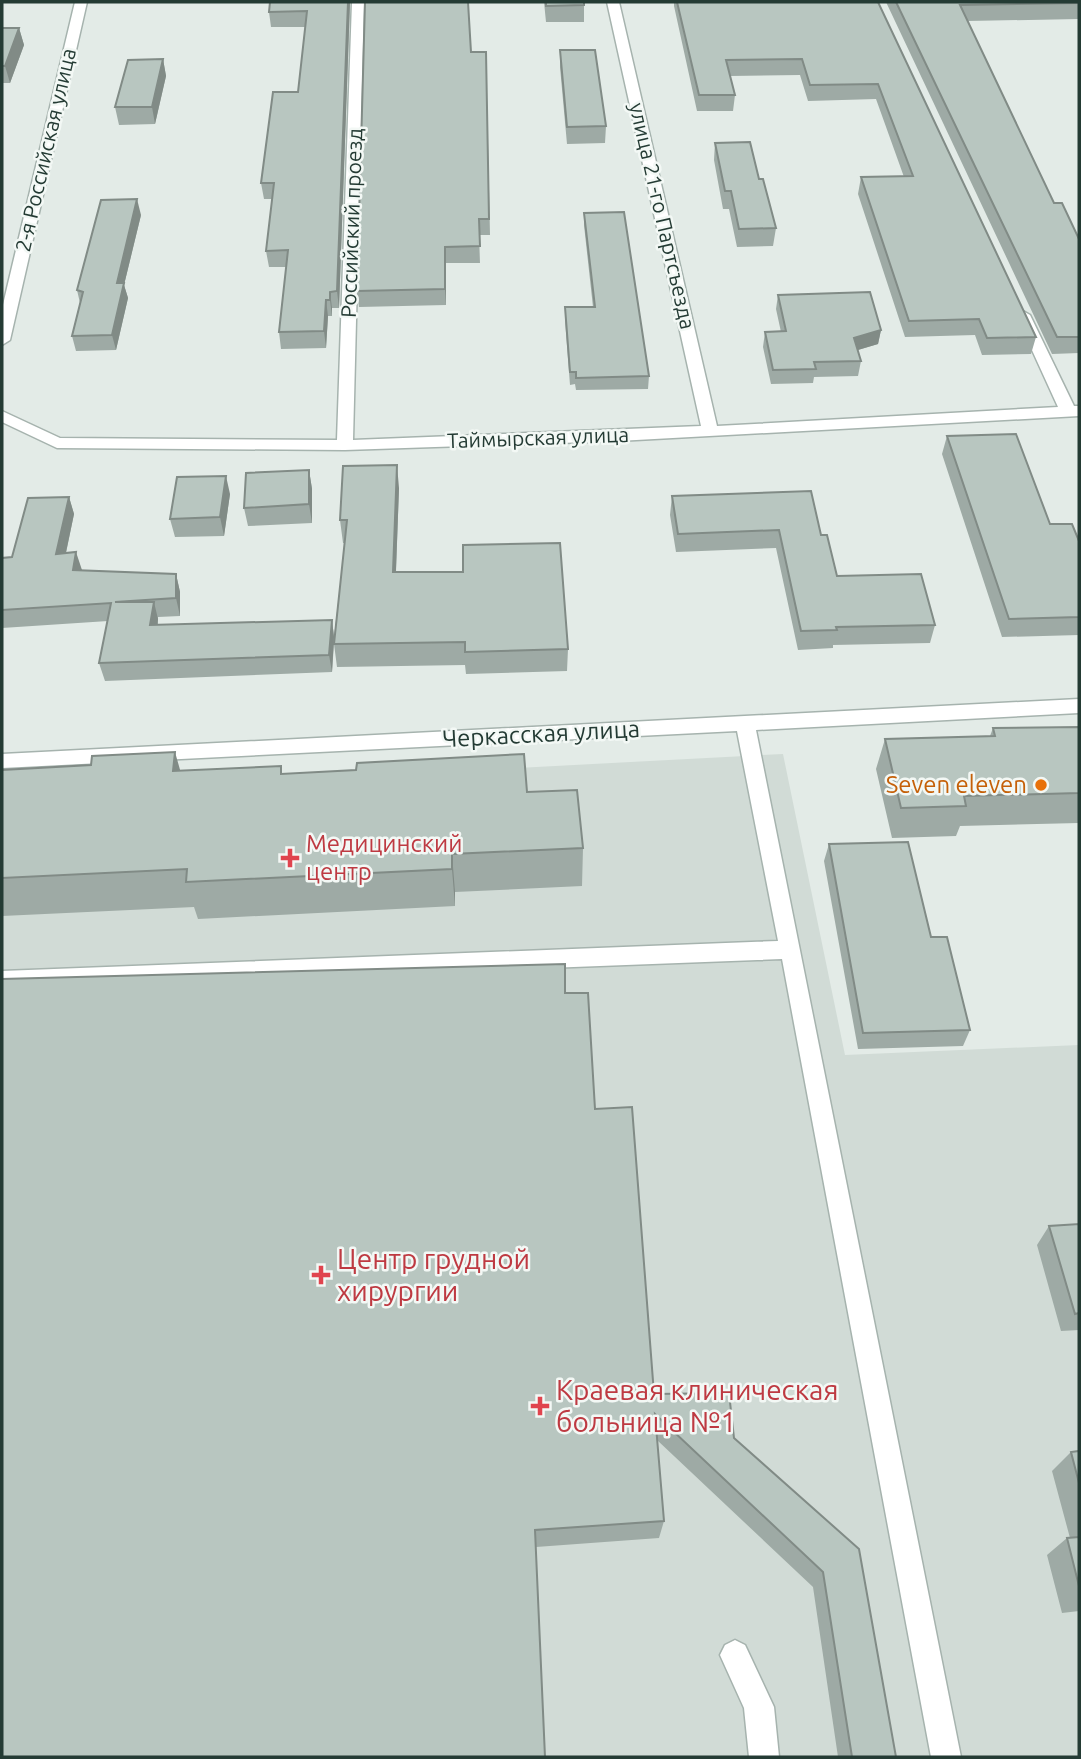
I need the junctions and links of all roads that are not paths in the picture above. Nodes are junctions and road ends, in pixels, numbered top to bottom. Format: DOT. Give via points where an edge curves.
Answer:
graph roads {
  1 [pos="81,2"];
  2 [pos="358,2"];
  3 [pos="613,2"];
  4 [pos="1016,299"];
  5 [pos="2,340"];
  6 [pos="1074,411"];
  7 [pos="2,416"];
  8 [pos="710,431"];
  9 [pos="345,445"];
  10 [pos="1079,706"];
  11 [pos="745,724"];
  12 [pos="2,761"];
  13 [pos="791,950"];
  14 [pos="2,980"];
  15 [pos="734,1655"];
  16 [pos="764,1757"];
  17 [pos="946,1757"];
  1 -- 5 [label="street, 2-я Российская улица"];
  2 -- 9 [label="street, Российский проезд"];
  3 -- 8 [label="street, улица 21-го Партсъезда"];
  4 -- 6 [label="street"];
  6 -- 8 [label="street, Таймырская улица"];
  7 -- 9 [label="street, Таймырская улица" via="57,443"];
  8 -- 9 [label="street, Таймырская улица"];
  10 -- 11 [label="street, Черкасская улица"];
  11 -- 12 [label="street, Черкасская улица"];
  11 -- 13 [label="street"];
  13 -- 14 [label="street"];
  13 -- 17 [label="street"];
  15 -- 16 [label="street" via="758,1707"];
}
